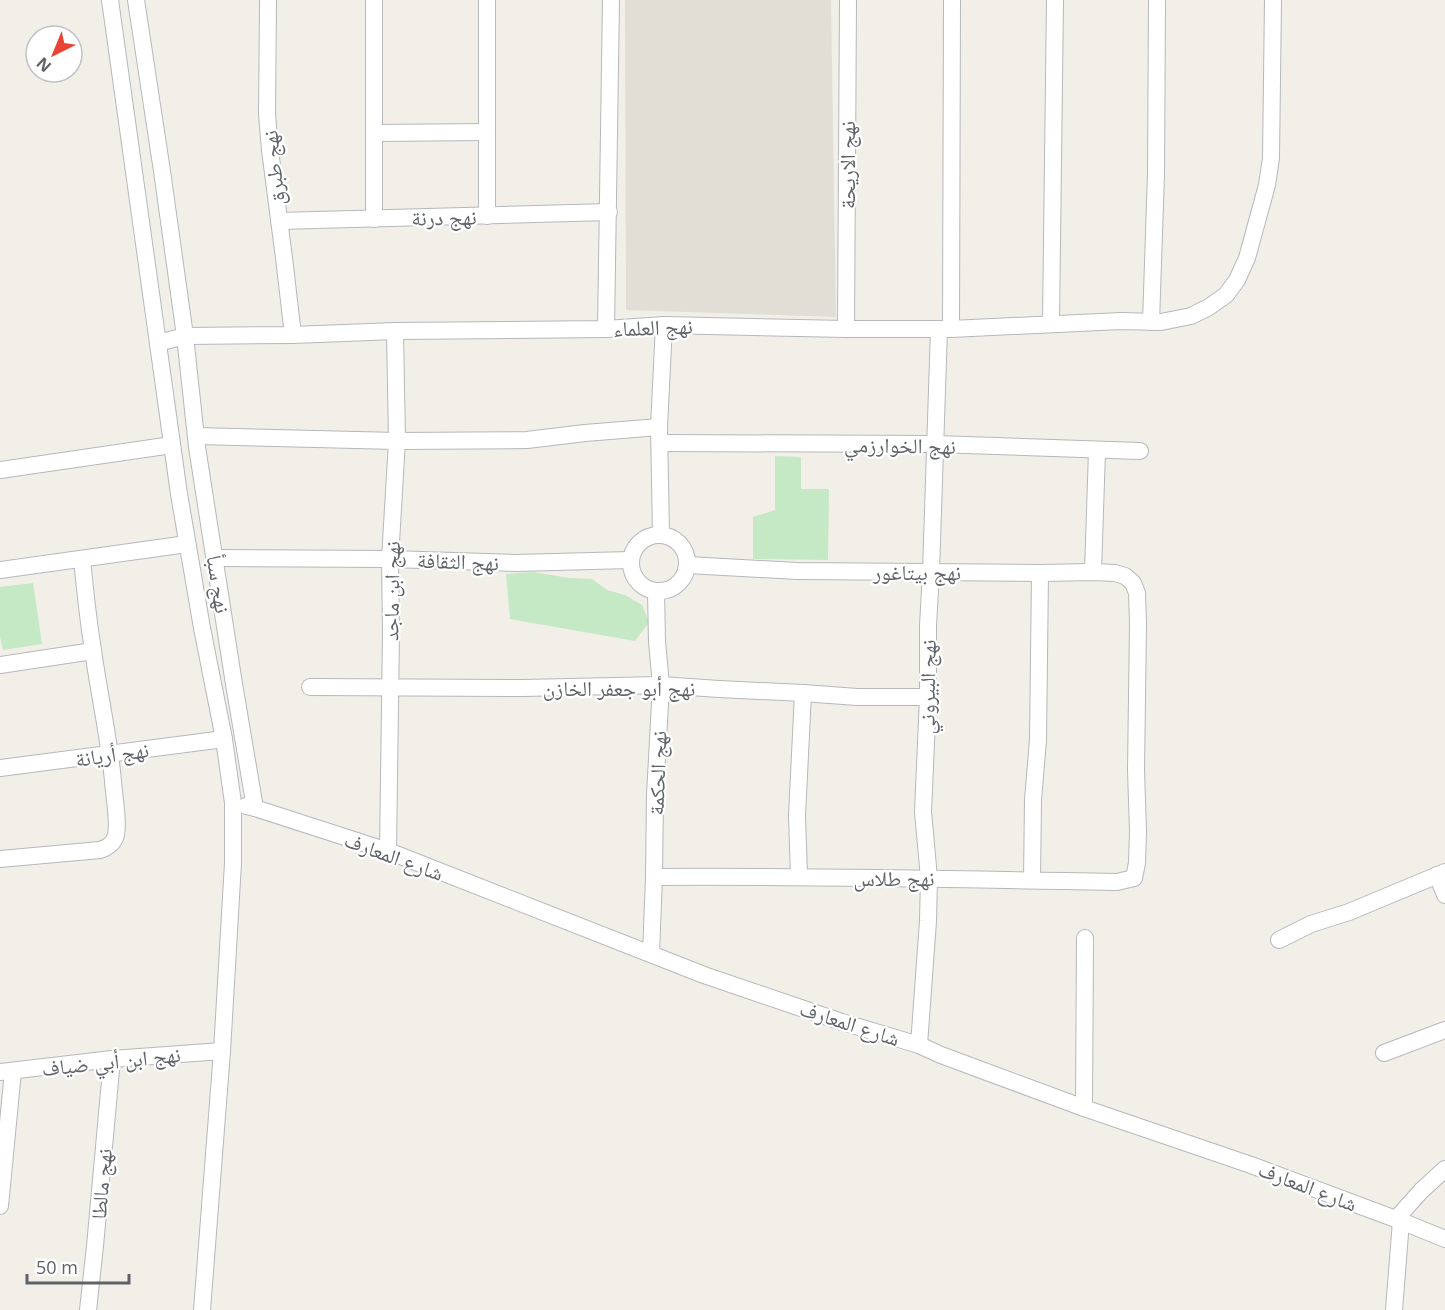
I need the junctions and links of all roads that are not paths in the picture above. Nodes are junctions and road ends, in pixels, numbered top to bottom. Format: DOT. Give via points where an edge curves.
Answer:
graph roads {
  1 [pos="110,0"];
  2 [pos="136,0"];
  3 [pos="268,0"];
  4 [pos="374,0"];
  5 [pos="487,0"];
  6 [pos="611,0"];
  7 [pos="848,0"];
  8 [pos="952,0"];
  9 [pos="1055,0"];
  10 [pos="1157,0"];
  11 [pos="1273,0"];
  12 [pos="487,132"];
  13 [pos="374,133"];
  14 [pos="609,212"];
  15 [pos="487,216"];
  16 [pos="374,219"];
  17 [pos="279,221"];
  18 [pos="1151,322"];
  19 [pos="1051,324"];
  20 [pos="664,325"];
  21 [pos="606,329"];
  22 [pos="846,329"];
  23 [pos="945,329"];
  24 [pos="395,331"];
  25 [pos="293,335"];
  26 [pos="184,336"];
  27 [pos="158,344"];
  28 [pos="660,435"];
  29 [pos="196,436"];
  30 [pos="396,441"];
  31 [pos="936,444"];
  32 [pos="172,446"];
  33 [pos="1097,451"];
  34 [pos="1140,452"];
  35 [pos="0,470"];
  36 [pos="661,534"];
  37 [pos="187,544"];
  38 [pos="215,558"];
  39 [pos="82,559"];
  40 [pos="390,559"];
  41 [pos="630,560"];
  42 [pos="687,565"];
  43 [pos="0,570"];
  44 [pos="931,572"];
  45 [pos="1093,572"];
  46 [pos="1040,573"];
  47 [pos="656,591"];
  48 [pos="93,651"];
  49 [pos="0,665"];
  50 [pos="661,685"];
  51 [pos="310,687"];
  52 [pos="390,687"];
  53 [pos="803,693"];
  54 [pos="928,697"];
  55 [pos="224,739"];
  56 [pos="111,755"];
  57 [pos="0,768"];
  58 [pos="233,803"];
  59 [pos="255,808"];
  60 [pos="388,851"];
  61 [pos="0,860"];
  62 [pos="1441,873"];
  63 [pos="799,876"];
  64 [pos="654,877"];
  65 [pos="929,878"];
  66 [pos="1134,878"];
  67 [pos="1032,880"];
  68 [pos="1445,895"];
  69 [pos="1085,938"];
  70 [pos="1280,940"];
  71 [pos="651,954"];
  72 [pos="1445,1030"];
  73 [pos="919,1045"];
  74 [pos="222,1051"];
  75 [pos="1384,1053"];
  76 [pos="112,1059"];
  77 [pos="6,1071"];
  78 [pos="1084,1108"];
  79 [pos="2,1168"];
  80 [pos="1445,1169"];
  81 [pos="0,1206"];
  82 [pos="1399,1220"];
  83 [pos="1445,1239"];
  84 [pos="88,1310"];
  85 [pos="202,1310"];
  86 [pos="1394,1310"];
  1 -- 27 [label="street"];
  2 -- 26 [label="street, نهج سبأ"];
  3 -- 17 [label="street, نهج طبرق" via="267,114"];
  4 -- 13 [label="street"];
  5 -- 12 [label="street"];
  6 -- 14 [label="street"];
  7 -- 22 [label="street, نهج الاريحة"];
  8 -- 23 [label="street, نهج البيروني"];
  9 -- 19 [label="street"];
  10 -- 18 [label="street"];
  11 -- 18 [label="street, نهج العلماء" via="1271,158 1247,258 1226,295 1209,307 1191,316"];
  12 -- 13 [label="street"];
  12 -- 15 [label="street"];
  13 -- 16 [label="street"];
  14 -- 15 [label="street, نهج درنة"];
  14 -- 21 [label="street"];
  15 -- 16 [label="street, نهج درنة"];
  16 -- 17 [label="street, نهج درنة"];
  17 -- 25 [label="street, نهج طبرق"];
  18 -- 19 [label="street, نهج العلماء"];
  19 -- 23 [label="street, نهج العلماء"];
  20 -- 21 [label="street, نهج العلماء"];
  20 -- 22 [label="street, نهج العلماء"];
  20 -- 28 [label="street"];
  21 -- 24 [label="street, نهج العلماء"];
  22 -- 23 [label="street, نهج العلماء"];
  23 -- 31 [label="street, نهج البيروني"];
  24 -- 25 [label="street, نهج العلماء"];
  24 -- 30 [label="street, نهج ابن ماجد"];
  25 -- 26 [label="street, نهج العلماء"];
  26 -- 27 [label="street, نهج العلماء"];
  26 -- 29 [label="street, نهج سبأ"];
  27 -- 32 [label="street"];
  28 -- 30 [label="street, نهج الخوارزمي" via="585,433 527,440"];
  28 -- 31 [label="street, نهج الخوارزمي"];
  28 -- 36 [label="street"];
  29 -- 30 [label="street, نهج الخوارزمي"];
  29 -- 38 [label="street, نهج سبأ"];
  30 -- 40 [label="street, نهج ابن ماجد"];
  31 -- 33 [label="street, نهج الخوارزمي"];
  31 -- 44 [label="street, نهج البيروني"];
  32 -- 35 [label="street"];
  32 -- 37 [label="street"];
  33 -- 34 [label="street, نهج الخوارزمي"];
  33 -- 45 [label="street"];
  36 -- 41 [label="street" via="640,540"];
  36 -- 42 [label="street" via="681,544"];
  37 -- 39 [label="street"];
  37 -- 55 [label="street"];
  38 -- 40 [label="street, نهج الثقافة"];
  38 -- 59 [label="street, نهج سبأ"];
  39 -- 43 [label="street"];
  39 -- 48 [label="street"];
  40 -- 41 [label="street, نهج الثقافة" via="516,563"];
  40 -- 52 [label="street, نهج ابن ماجد"];
  41 -- 47 [label="street" via="637,581"];
  42 -- 44 [label="street, نهج بيتاغور"];
  42 -- 47 [label="street" via="677,585"];
  44 -- 46 [label="street, نهج بيتاغور"];
  44 -- 54 [label="street, نهج البيروني"];
  45 -- 46 [label="street, نهج بيتاغور"];
  45 -- 66 [label="street, نهج بيتاغور" via="1125,576 1137,593 1138,831"];
  46 -- 67 [label="street"];
  47 -- 50 [label="street, نهج الحكمة"];
  48 -- 49 [label="street"];
  48 -- 56 [label="street"];
  50 -- 52 [label="street, نهج أبو جعفر الخازن"];
  50 -- 53 [label="street, نهج أبو جعفر الخازن"];
  50 -- 64 [label="street, نهج الحكمة"];
  51 -- 52 [label="street, نهج أبو جعفر الخازن"];
  52 -- 60 [label="street, نهج ابن ماجد"];
  53 -- 54 [label="street, نهج أبو جعفر الخازن"];
  53 -- 63 [label="street" via="797,816"];
  54 -- 65 [label="street, نهج البيروني" via="923,812"];
  55 -- 56 [label="street, نهج أريانة"];
  55 -- 58 [label="street"];
  56 -- 57 [label="street, نهج أريانة"];
  56 -- 61 [label="street" via="116,822 116,837 111,844 100,850"];
  58 -- 59 [label="street"];
  58 -- 74 [label="street"];
  59 -- 60 [label="street, شارع المعارف"];
  60 -- 71 [label="street, شارع المعارف"];
  62 -- 68 [label="street"];
  62 -- 70 [label="street"];
  63 -- 64 [label="street, نهج طلاس"];
  63 -- 65 [label="street, نهج طلاس"];
  64 -- 71 [label="street, نهج الحكمة"];
  65 -- 67 [label="street, نهج طلاس"];
  65 -- 73 [label="street, نهج البيروني"];
  66 -- 67 [label="street, نهج طلاس" via="1117,882"];
  69 -- 78 [label="street"];
  71 -- 73 [label="street, شارع المعارف"];
  72 -- 75 [label="street"];
  73 -- 78 [label="street, شارع المعارف"];
  74 -- 76 [label="street, نهج ابن أبي ضياف"];
  74 -- 85 [label="street"];
  76 -- 77 [label="street, نهج ابن أبي ضياف"];
  76 -- 84 [label="street, نهج مالطا"];
  77 -- 79 [label="street"];
  78 -- 82 [label="street, شارع المعارف"];
  79 -- 81 [label="street"];
  80 -- 82 [label="street" via="1421,1191"];
  82 -- 83 [label="street, شارع المعارف"];
  82 -- 86 [label="street"];
}
